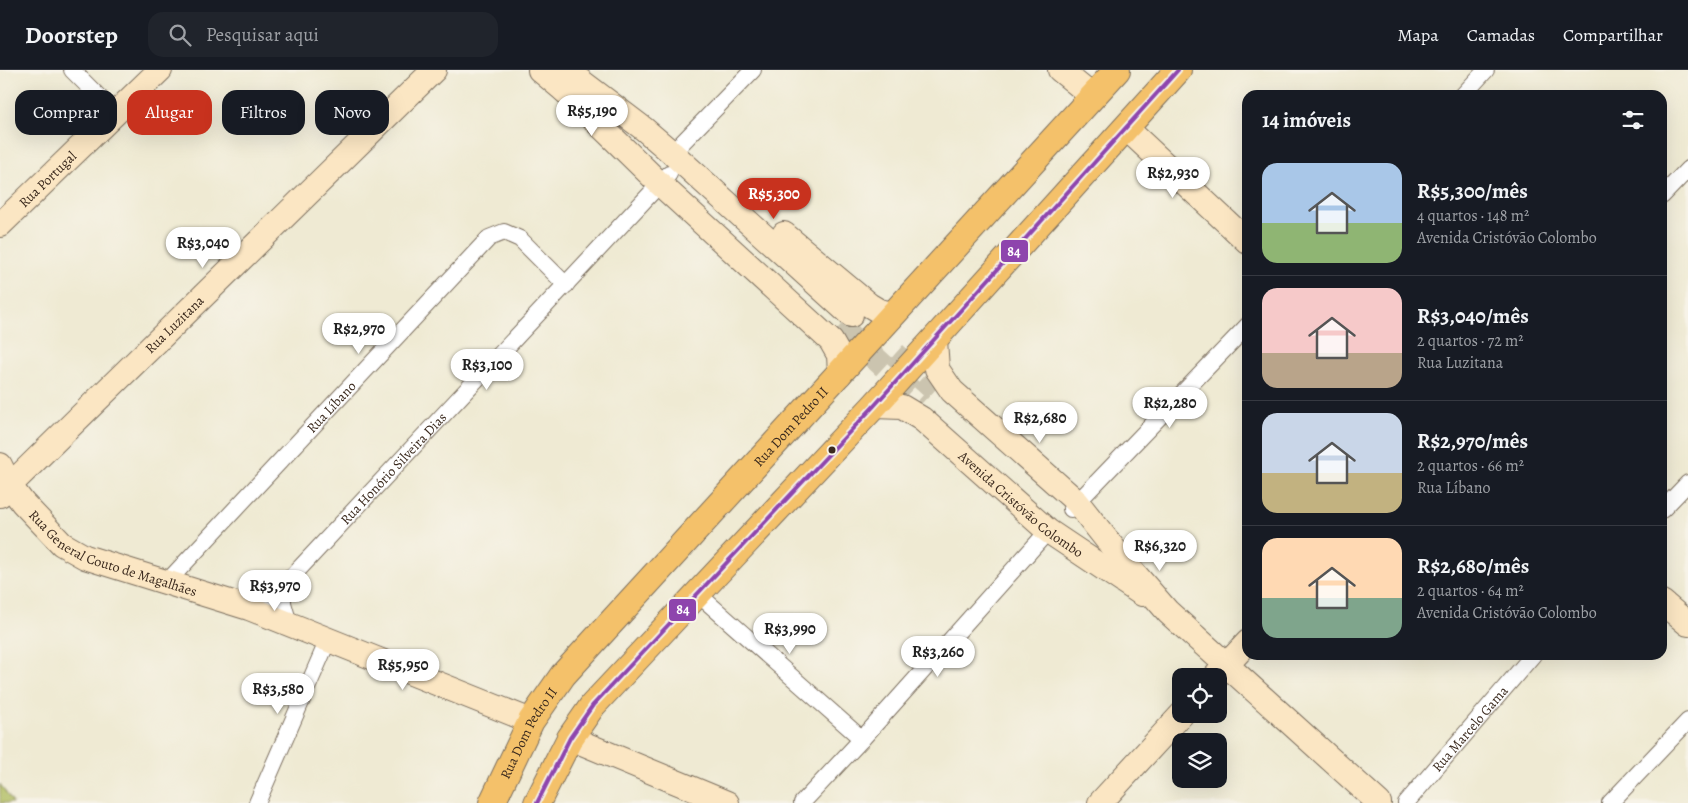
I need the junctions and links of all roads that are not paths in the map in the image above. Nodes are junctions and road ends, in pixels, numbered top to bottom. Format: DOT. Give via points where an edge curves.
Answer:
graph roads {
  1 [pos="72,70"];
  2 [pos="160,70"];
  3 [pos="434,70"];
  4 [pos="540,70"];
  5 [pos="753,70"];
  6 [pos="1060,70"];
  7 [pos="1116,70"];
  8 [pos="1178,70"];
  9 [pos="1486,70"];
  10 [pos="566,81"];
  11 [pos="92,90"];
  12 [pos="1468,90"];
  13 [pos="1092,96"];
  14 [pos="117,111"];
  15 [pos="1126,128"];
  16 [pos="92,135"];
  17 [pos="670,164"];
  18 [pos="1688,169"];
  19 [pos="1667,191"];
  20 [pos="0,225"];
  21 [pos="1242,236"];
  22 [pos="566,284"];
  23 [pos="893,314"];
  24 [pos="845,321"];
  25 [pos="1242,331"];
  26 [pos="935,340"];
  27 [pos="840,374"];
  28 [pos="874,406"];
  29 [pos="3,482"];
  30 [pos="1688,483"];
  31 [pos="1667,505"];
  32 [pos="1074,507"];
  33 [pos="1048,531"];
  34 [pos="1116,565"];
  35 [pos="167,582"];
  36 [pos="282,586"];
  37 [pos="698,594"];
  38 [pos="1667,606"];
  39 [pos="248,608"];
  40 [pos="289,624"];
  41 [pos="1688,624"];
  42 [pos="328,640"];
  43 [pos="1242,648"];
  44 [pos="1529,660"];
  45 [pos="1220,668"];
  46 [pos="1224,668"];
  47 [pos="1227,674"];
  48 [pos="531,721"];
  49 [pos="1688,722"];
  50 [pos="1174,723"];
  51 [pos="570,738"];
  52 [pos="862,739"];
  53 [pos="1614,802"];
  54 [pos="257,803"];
  55 [pos="492,803"];
  56 [pos="537,803"];
  57 [pos="727,803"];
  58 [pos="802,803"];
  59 [pos="1100,803"];
  60 [pos="1379,803"];
  61 [pos="1406,803"];
  1 -- 11 [label="street"];
  2 -- 14 [label="main road, Rua Portugal"];
  3 -- 29 [label="main road, Rua Luzitana"];
  4 -- 10 [label="main road"];
  5 -- 17 [label="street, Rua Honório Silveira Dias"];
  6 -- 13 [label="main road"];
  7 -- 13 [label="main road, Rua Dom Pedro II"];
  8 -- 15 [label="main road"];
  9 -- 12 [label="street"];
  10 -- 17 [label="main road"];
  10 -- 17 [label="main road" via="644,129"];
  13 -- 23 [label="main road, Rua Dom Pedro II"];
  15 -- 21 [label="main road"];
  15 -- 26 [label="main road"];
  16 -- 20 [label="main road, Rua Portugal"];
  17 -- 22 [label="street, Rua Honório Silveira Dias"];
  17 -- 23 [label="main road" via="879,311"];
  17 -- 24 [label="main road"];
  17 -- 27 [label="main road" via="831,340 839,355"];
  18 -- 19 [label="street"];
  22 -- 35 [label="street, Rua Líbano" via="520,239 504,232 489,238"];
  22 -- 36 [label="street, Rua Honório Silveira Dias"];
  23 -- 27 [label="main road, Rua Dom Pedro II"];
  25 -- 32 [label="street"];
  26 -- 28 [label="main road"];
  26 -- 32 [label="main road" via="937,369 952,391"];
  27 -- 48 [label="main road, Rua Dom Pedro II" via="563,674"];
  28 -- 33 [label="main road, Avenida Cristóvão Colombo" via="902,407 922,419"];
  28 -- 37 [label="main road"];
  29 -- 35 [label="main road, Rua General Couto de Magalhães" via="62,544 85,557"];
  30 -- 31 [label="street"];
  32 -- 34 [label="main road"];
  32 -- 34 [label="main road" via="929,396"];
  33 -- 34 [label="main road, Avenida Cristóvão Colombo"];
  33 -- 52 [label="street"];
  34 -- 45 [label="main road, Avenida Cristóvão Colombo" via="1168,612"];
  35 -- 39 [label="main road, Rua General Couto de Magalhães"];
  36 -- 39 [label="street, Rua Honório Silveira Dias" via="267,599"];
  36 -- 40 [label="street"];
  37 -- 51 [label="main road" via="593,704"];
  37 -- 52 [label="street"];
  38 -- 41 [label="main road"];
  39 -- 40 [label="main road, Rua General Couto de Magalhães"];
  40 -- 42 [label="main road, Rua General Couto de Magalhães"];
  42 -- 48 [label="main road, Rua General Couto de Magalhães"];
  42 -- 54 [label="street"];
  43 -- 46 [label="main road"];
  44 -- 61 [label="street, Rua Marcelo Gama"];
  47 -- 60 [label="main road, Avenida Cristóvão Colombo"];
  48 -- 55 [label="main road, Rua Dom Pedro II"];
  49 -- 53 [label="street"];
  50 -- 59 [label="main road"];
  51 -- 56 [label="main road"];
  51 -- 57 [label="main road"];
  52 -- 58 [label="street"];
}
